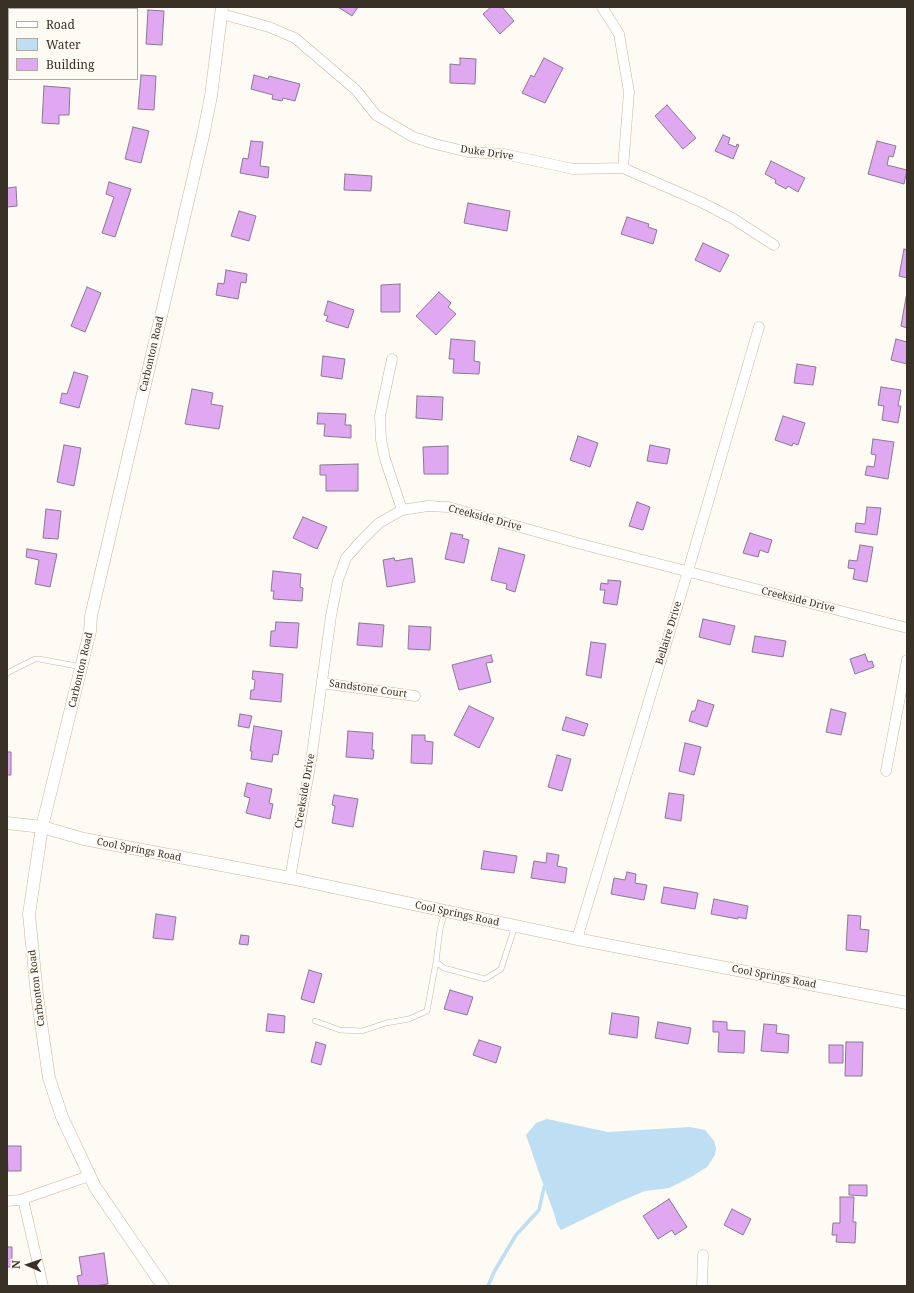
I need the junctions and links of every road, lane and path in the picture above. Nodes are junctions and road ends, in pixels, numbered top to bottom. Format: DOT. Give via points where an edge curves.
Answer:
graph roads {
  1 [pos="602,7"];
  2 [pos="222,11"];
  3 [pos="623,168"];
  4 [pos="774,245"];
  5 [pos="759,327"];
  6 [pos="392,359"];
  7 [pos="402,510"];
  8 [pos="688,572"];
  9 [pos="907,628"];
  10 [pos="907,660"];
  11 [pos="82,667"];
  12 [pos="7,673"];
  13 [pos="322,683"];
  14 [pos="415,696"];
  15 [pos="886,771"];
  16 [pos="7,823"];
  17 [pos="42,827"];
  18 [pos="290,878"];
  19 [pos="445,911"];
  20 [pos="515,926"];
  21 [pos="578,939"];
  22 [pos="436,962"];
  23 [pos="907,1003"];
  24 [pos="314,1021"];
  25 [pos="89,1176"];
  26 [pos="23,1199"];
  27 [pos="7,1201"];
  28 [pos="704,1255"];
  29 [pos="43,1286"];
  30 [pos="163,1286"];
  31 [pos="702,1286"];
  1 -- 3 [label="street" via="619,34 629,92"];
  2 -- 3 [label="street, Duke Drive" via="295,38 356,90 376,115 413,136 468,152 504,154 573,169"];
  2 -- 11 [label="street, Carbonton Road" via="203,136 91,616"];
  3 -- 4 [label="street, Duke Drive" via="707,205"];
  5 -- 8 [label="street, Bellaire Drive"];
  6 -- 7 [label="street" via="380,416 381,440"];
  7 -- 8 [label="street, Creekside Drive" via="428,506 448,507"];
  7 -- 13 [label="street, Creekside Drive" via="379,523 346,558 338,580"];
  8 -- 9 [label="street, Creekside Drive"];
  8 -- 21 [label="street, Bellaire Drive"];
  10 -- 15 [label="street"];
  11 -- 12 [label="lane" via="40,659"];
  11 -- 17 [label="street, Carbonton Road"];
  13 -- 14 [label="street, Sandstone Court"];
  13 -- 18 [label="street, Creekside Drive" via="312,761"];
  16 -- 17 [label="street, Cool Springs Road"];
  17 -- 18 [label="street, Cool Springs Road" via="84,839"];
  17 -- 25 [label="street, Carbonton Road" via="29,914 37,995 49,1078 62,1117"];
  18 -- 19 [label="street, Cool Springs Road"];
  19 -- 20 [label="street, Cool Springs Road"];
  19 -- 22 [label="lane"];
  20 -- 21 [label="street, Cool Springs Road"];
  20 -- 22 [label="lane" via="501,969 485,979 444,968"];
  21 -- 23 [label="street, Cool Springs Road"];
  22 -- 24 [label="lane" via="427,1011 409,1019 362,1031 340,1030"];
  25 -- 26 [label="street"];
  25 -- 30 [label="street, Carbonton Road"];
  26 -- 27 [label="street"];
  26 -- 29 [label="street"];
  28 -- 31 [label="street"];
}
